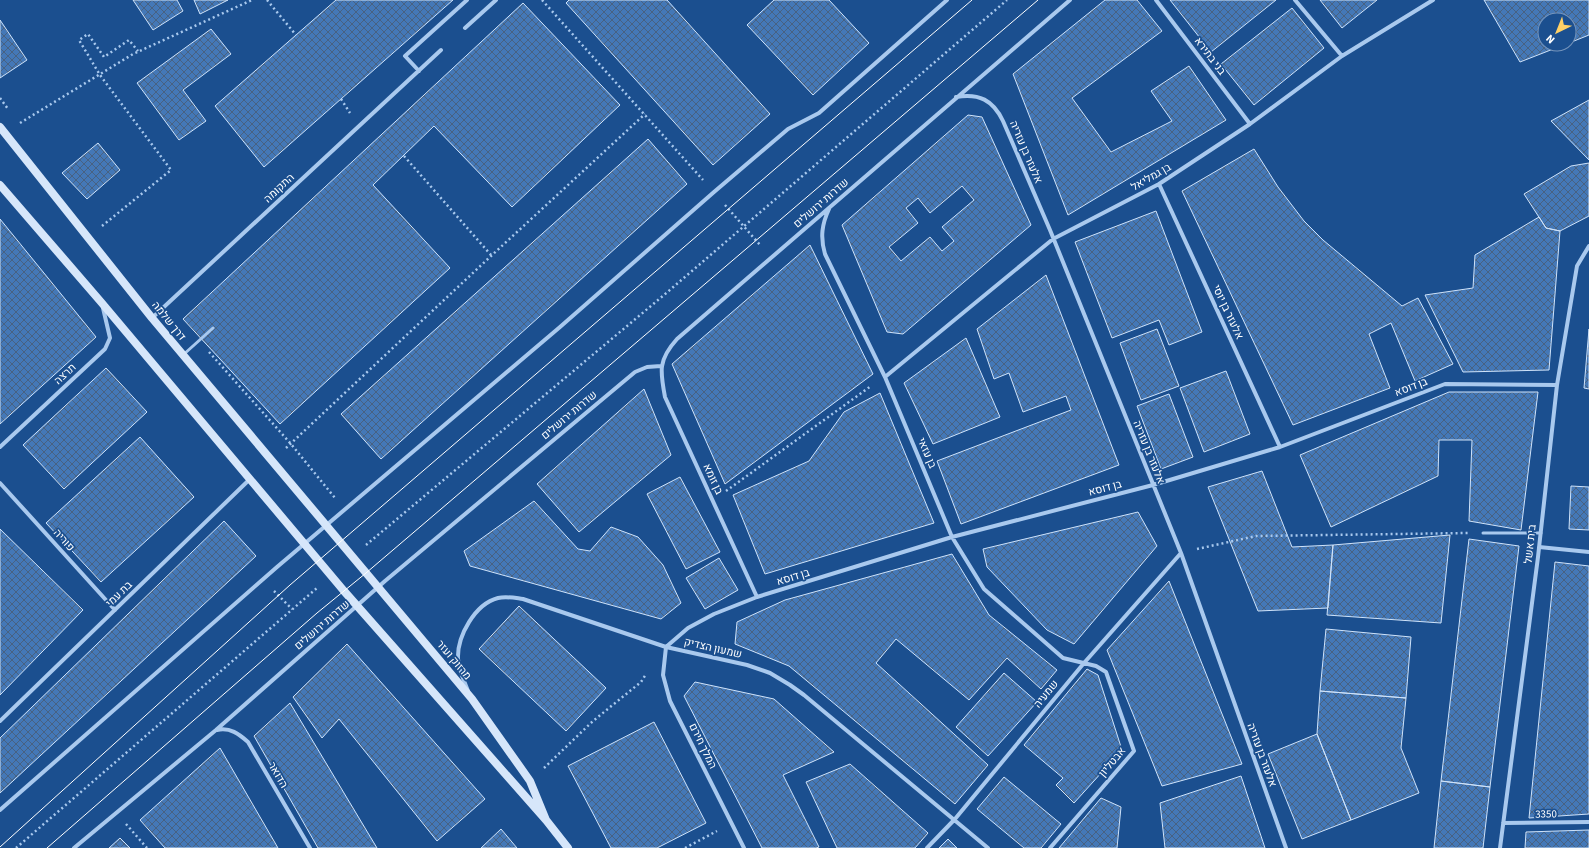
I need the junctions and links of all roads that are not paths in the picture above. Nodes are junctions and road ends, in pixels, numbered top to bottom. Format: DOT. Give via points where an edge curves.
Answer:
graph roads {
  1 [pos="467,0"];
  2 [pos="496,0"];
  3 [pos="947,0"];
  4 [pos="1070,0"];
  5 [pos="1156,0"];
  6 [pos="1296,0"];
  7 [pos="1433,0"];
  8 [pos="465,28"];
  9 [pos="441,50"];
  10 [pos="1342,56"];
  11 [pos="419,71"];
  12 [pos="956,97"];
  13 [pos="1250,124"];
  14 [pos="0,127"];
  15 [pos="1159,184"];
  16 [pos="0,185"];
  17 [pos="831,206"];
  18 [pos="1053,239"];
  19 [pos="1589,246"];
  20 [pos="101,302"];
  21 [pos="152,318"];
  22 [pos="213,328"];
  23 [pos="183,354"];
  24 [pos="661,366"];
  25 [pos="885,377"];
  26 [pos="1557,385"];
  27 [pos="0,447"];
  28 [pos="1280,447"];
  29 [pos="250,480"];
  30 [pos="0,483"];
  31 [pos="1152,485"];
  32 [pos="326,526"];
  33 [pos="1483,533"];
  34 [pos="1541,533"];
  35 [pos="952,536"];
  36 [pos="305,543"];
  37 [pos="1539,547"];
  38 [pos="1589,552"];
  39 [pos="1181,553"];
  40 [pos="378,588"];
  41 [pos="757,597"];
  42 [pos="358,606"];
  43 [pos="115,610"];
  44 [pos="666,646"];
  45 [pos="1084,663"];
  46 [pos="472,699"];
  47 [pos="0,721"];
  48 [pos="216,730"];
  49 [pos="0,810"];
  50 [pos="955,819"];
  51 [pos="546,820"];
  52 [pos="1589,822"];
  53 [pos="1503,823"];
  54 [pos="74,848"];
  55 [pos="310,848"];
  56 [pos="568,848"];
  57 [pos="744,848"];
  58 [pos="927,848"];
  59 [pos="988,848"];
  60 [pos="1050,848"];
  61 [pos="1286,848"];
  62 [pos="1500,848"];
  1 -- 11 [label="street" via="405,56"];
  2 -- 8 [label="street"];
  3 -- 32 [label="street" via="819,113 788,129"];
  4 -- 12 [label="street, שדרות ירושלים"];
  5 -- 13 [label="street, בני בתירא"];
  6 -- 10 [label="street"];
  7 -- 10 [label="street, בן גמליאל"];
  9 -- 11 [label="street, התקומה"];
  10 -- 13 [label="street, בן גמליאל"];
  11 -- 21 [label="street, התקומה"];
  12 -- 17 [label="street, שדרות ירושלים"];
  12 -- 18 [label="street, אלעזר בן עזריה" via="981,98 991,103 998,111"];
  13 -- 15 [label="street, בן גמליאל"];
  14 -- 21 [label="main road, דרך שלמה"];
  15 -- 18 [label="street, בן גמליאל"];
  15 -- 28 [label="street, אלעזר בן יוסי"];
  16 -- 20 [label="main road"];
  17 -- 24 [label="street, שדרות ירושלים" via="677,339 663,357"];
  17 -- 25 [label="street, בן עזאי" via="822,230 825,254"];
  18 -- 25 [label="street, בן גמליאל"];
  18 -- 31 [label="street, אלעזר בן עזריה"];
  19 -- 26 [label="street, בית אשל" via="1577,266"];
  20 -- 27 [label="street, תרצה" via="109,331 109,344 106,349"];
  20 -- 29 [label="main road"];
  21 -- 23 [label="main road, דרך שלמה"];
  22 -- 23 [label="lane"];
  23 -- 32 [label="main road, דרך שלמה"];
  24 -- 40 [label="street, שדרות ירושלים" via="647,367 635,372"];
  24 -- 41 [label="street, בן זומא" via="665,397"];
  25 -- 35 [label="street, בן עזאי"];
  26 -- 28 [label="street, בן דוסא" via="1445,384"];
  26 -- 34 [label="street, בית אשל"];
  28 -- 31 [label="street, בן דוסא"];
  29 -- 36 [label="main road"];
  29 -- 43 [label="street, בת עמי"];
  30 -- 43 [label="street, פוריה"];
  31 -- 35 [label="street, בן דוסא"];
  31 -- 39 [label="street, אלעזר בן עזריה"];
  32 -- 36 [label="street"];
  32 -- 40 [label="main road, מרזוק ועזר"];
  33 -- 34 [label="lane"];
  34 -- 37 [label="street, בית אשל"];
  35 -- 41 [label="street, בן דוסא"];
  35 -- 45 [label="street, בן עזאי" via="984,589 1063,658"];
  36 -- 42 [label="main road, מרזוק ועזר"];
  36 -- 49 [label="street"];
  37 -- 38 [label="street"];
  37 -- 53 [label="street, בית אשל"];
  39 -- 45 [label="street, שמעיה"];
  39 -- 61 [label="street, אלעזר בן עזריה"];
  40 -- 42 [label="street, שדרות ירושלים"];
  40 -- 46 [label="main road, מרזוק ועזר"];
  41 -- 44 [label="street, בן דוסא" via="714,614 688,628"];
  42 -- 48 [label="street, שדרות ירושלים"];
  42 -- 51 [label="main road, מרזוק ועזר"];
  43 -- 47 [label="street, בת עמי"];
  44 -- 46 [label="street, שמעון הצדיק" via="523,599 497,598 470,619 460,643 458,658 462,677"];
  44 -- 50 [label="street, שמעון הצדיק" via="748,665 770,673 790,685"];
  44 -- 57 [label="street, המלך חירם" via="663,675 670,701"];
  45 -- 50 [label="street, שמעיה"];
  45 -- 60 [label="street, אבטליון" via="1106,672 1134,751"];
  46 -- 51 [label="main road, מרזוק ועזר" via="530,781"];
  48 -- 54 [label="street, שדרות ירושלים"];
  48 -- 55 [label="street, הדואר" via="223,728 238,733 248,742"];
  50 -- 58 [label="street, שמעיה"];
  50 -- 59 [label="street, שמעון הצדיק"];
  51 -- 56 [label="main road, מרזוק ועזר"];
  52 -- 53 [label="street, 3350"];
  53 -- 62 [label="street, בית אשל"];
}
